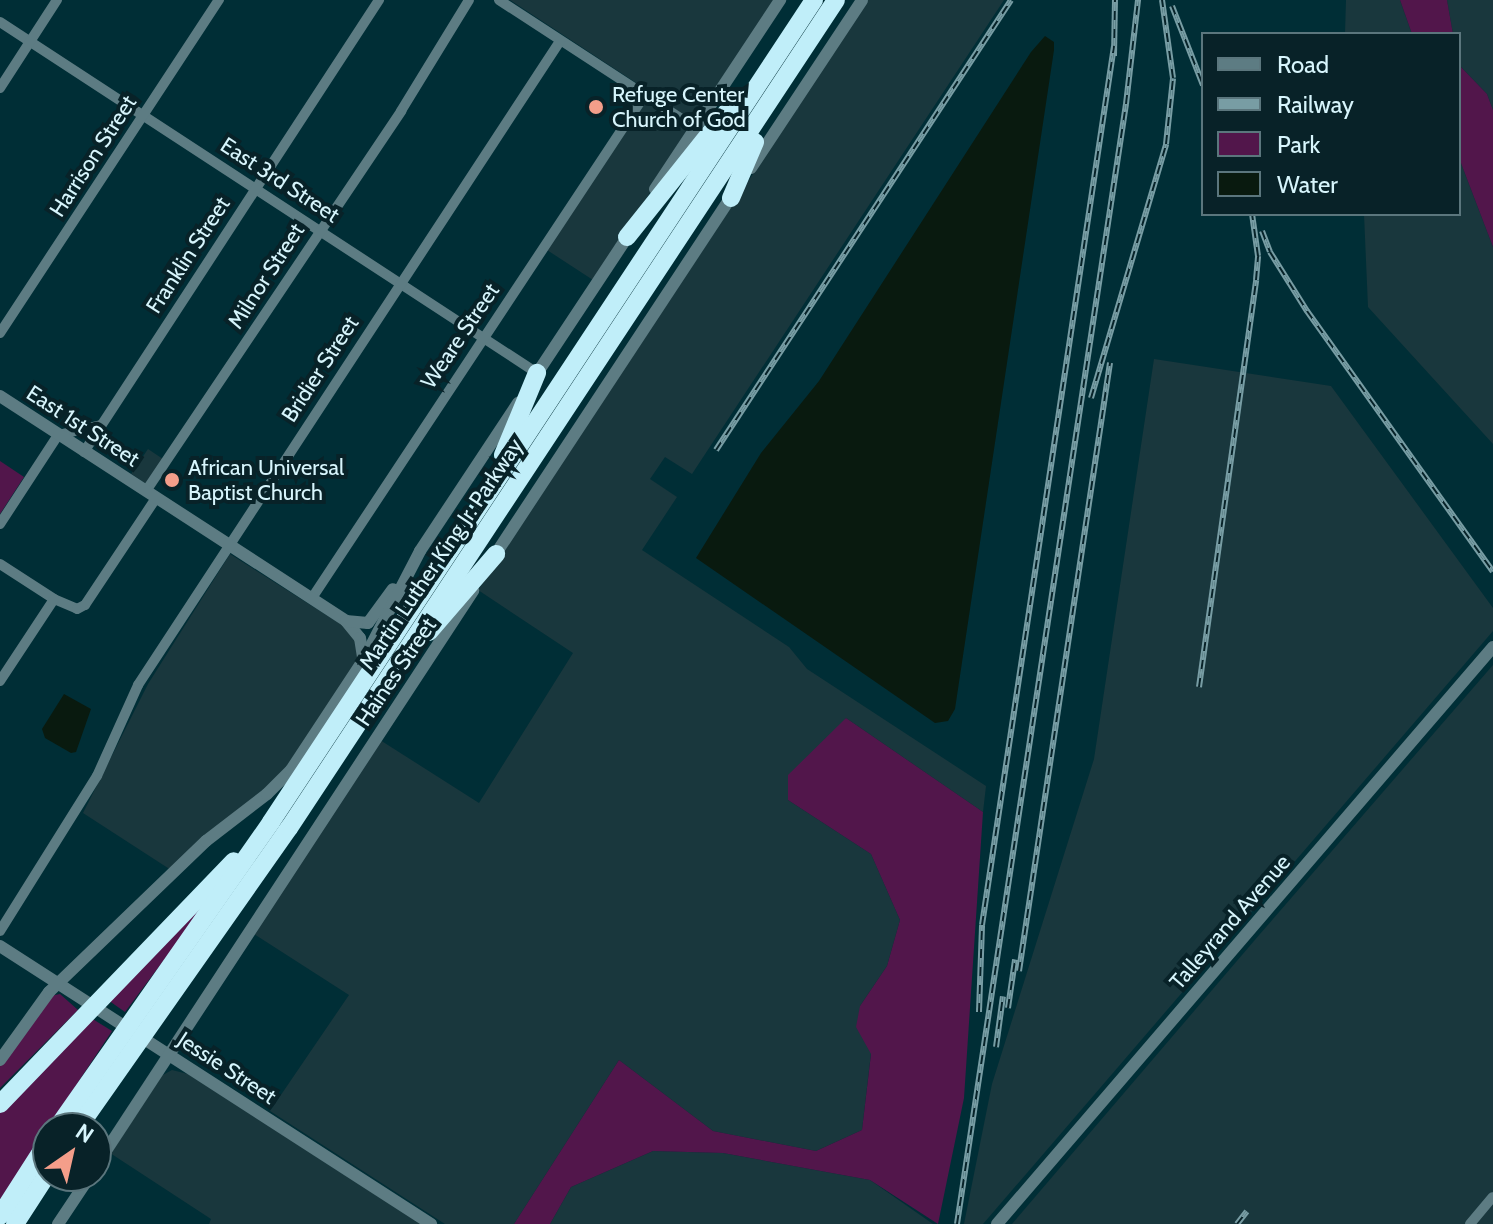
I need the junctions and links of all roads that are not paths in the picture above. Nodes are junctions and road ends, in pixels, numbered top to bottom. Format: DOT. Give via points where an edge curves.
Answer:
graph roads {
  1 [pos="57,0"];
  2 [pos="219,0"];
  3 [pos="379,0"];
  4 [pos="469,0"];
  5 [pos="499,0"];
  6 [pos="780,0"];
  7 [pos="814,0"];
  8 [pos="836,0"];
  9 [pos="862,0"];
  10 [pos="0,22"];
  11 [pos="796,26"];
  12 [pos="560,41"];
  13 [pos="30,42"];
  14 [pos="795,63"];
  15 [pos="0,88"];
  16 [pos="644,96"];
  17 [pos="143,115"];
  18 [pos="695,128"];
  19 [pos="256,189"];
  20 [pos="731,198"];
  21 [pos="320,230"];
  22 [pos="627,237"];
  23 [pos="401,283"];
  24 [pos="0,333"];
  25 [pos="483,338"];
  26 [pos="537,373"];
  27 [pos="0,396"];
  28 [pos="101,425"];
  29 [pos="58,435"];
  30 [pos="84,452"];
  31 [pos="151,494"];
  32 [pos="0,524"];
  33 [pos="465,529"];
  34 [pos="229,544"];
  35 [pos="420,551"];
  36 [pos="496,554"];
  37 [pos="0,564"];
  38 [pos="312,598"];
  39 [pos="54,599"];
  40 [pos="346,621"];
  41 [pos="1493,647"];
  42 [pos="363,661"];
  43 [pos="0,681"];
  44 [pos="383,685"];
  45 [pos="271,822"];
  46 [pos="0,931"];
  47 [pos="0,946"];
  48 [pos="58,984"];
  49 [pos="144,1024"];
  50 [pos="131,1044"];
  51 [pos="169,1054"];
  52 [pos="0,1060"];
  53 [pos="0,1104"];
  54 [pos="71,1112"];
  55 [pos="88,1112"];
  56 [pos="98,1112"];
  57 [pos="112,1141"];
  58 [pos="32,1166"];
  59 [pos="36,1192"];
  60 [pos="50,1192"];
  61 [pos="79,1192"];
  62 [pos="1493,1197"];
  63 [pos="0,1216"];
  64 [pos="15,1224"];
  65 [pos="29,1224"];
  66 [pos="58,1224"];
  67 [pos="431,1224"];
  68 [pos="997,1224"];
  69 [pos="1470,1224"];
  1 -- 13 [label="street"];
  2 -- 17 [label="street, Harrison Street"];
  3 -- 19 [label="street, Franklin Street"];
  4 -- 21 [label="street, Milnor Street"];
  5 -- 12 [label="street"];
  6 -- 18 [label="street, Haines Street"];
  7 -- 11 [label="highway, Martin Luther King Jr. Parkway"];
  8 -- 14 [label="highway, Martin Luther King Jr. Parkway"];
  9 -- 20 [label="street, Haines Street"];
  10 -- 13 [label="street, East 3rd Street"];
  11 -- 22 [label="highway"];
  11 -- 33 [label="highway, Martin Luther King Jr. Parkway"];
  12 -- 16 [label="street"];
  12 -- 23 [label="street, Bridier Street"];
  13 -- 15 [label="street"];
  13 -- 17 [label="street, East 3rd Street"];
  14 -- 20 [label="highway"];
  14 -- 44 [label="highway, Martin Luther King Jr. Parkway"];
  16 -- 18 [label="street"];
  16 -- 25 [label="street, Weare Street"];
  17 -- 19 [label="street, East 3rd Street"];
  17 -- 24 [label="street, Harrison Street"];
  18 -- 22 [label="street, Haines Street"];
  19 -- 21 [label="street, East 3rd Street"];
  19 -- 28 [label="street, Franklin Street"];
  20 -- 36 [label="street, Haines Street"];
  21 -- 23 [label="street, East 3rd Street"];
  21 -- 31 [label="street, Milnor Street"];
  22 -- 26 [label="street, Haines Street"];
  23 -- 25 [label="street, East 3rd Street"];
  23 -- 34 [label="street, Bridier Street"];
  25 -- 26 [label="street, East 3rd Street"];
  25 -- 38 [label="street, Weare Street"];
  26 -- 33 [label="highway"];
  26 -- 35 [label="street, Haines Street"];
  27 -- 29 [label="street, East 1st Street"];
  28 -- 29 [label="street"];
  28 -- 30 [label="street, Franklin Street"];
  29 -- 30 [label="street, East 1st Street"];
  29 -- 32 [label="street"];
  30 -- 31 [label="street, East 1st Street"];
  31 -- 34 [label="street, East 1st Street"];
  31 -- 39 [label="street, Milnor Street" via="85,605 73,609"];
  33 -- 45 [label="highway, Martin Luther King Jr. Parkway"];
  34 -- 38 [label="street, East 1st Street"];
  34 -- 46 [label="street, Bridier Street" via="138,685 97,776"];
  35 -- 40 [label="street" via="368,623"];
  35 -- 42 [label="street, Haines Street"];
  36 -- 44 [label="highway"];
  36 -- 51 [label="street, Haines Street"];
  37 -- 39 [label="street"];
  38 -- 40 [label="street, East 1st Street"];
  39 -- 43 [label="street"];
  40 -- 42 [label="street" via="360,638"];
  41 -- 68 [label="street, Talleyrand Avenue"];
  42 -- 48 [label="street, Haines Street" via="282,781 206,841"];
  44 -- 49 [label="highway, Martin Luther King Jr. Parkway" via="289,828"];
  45 -- 49 [label="highway, Martin Luther King Jr. Parkway"];
  45 -- 53 [label="highway"];
  47 -- 48 [label="street, Jessie Street"];
  48 -- 51 [label="street, Jessie Street"];
  48 -- 52 [label="street, Haines Street"];
  49 -- 50 [label="highway"];
  50 -- 54 [label="highway"];
  50 -- 55 [label="highway"];
  50 -- 56 [label="highway"];
  51 -- 57 [label="street, Haines Street"];
  51 -- 67 [label="street, Jessie Street"];
  58 -- 63 [label="highway"];
  59 -- 64 [label="highway"];
  60 -- 65 [label="highway"];
  61 -- 66 [label="street"];
  62 -- 69 [label="street"];
}
